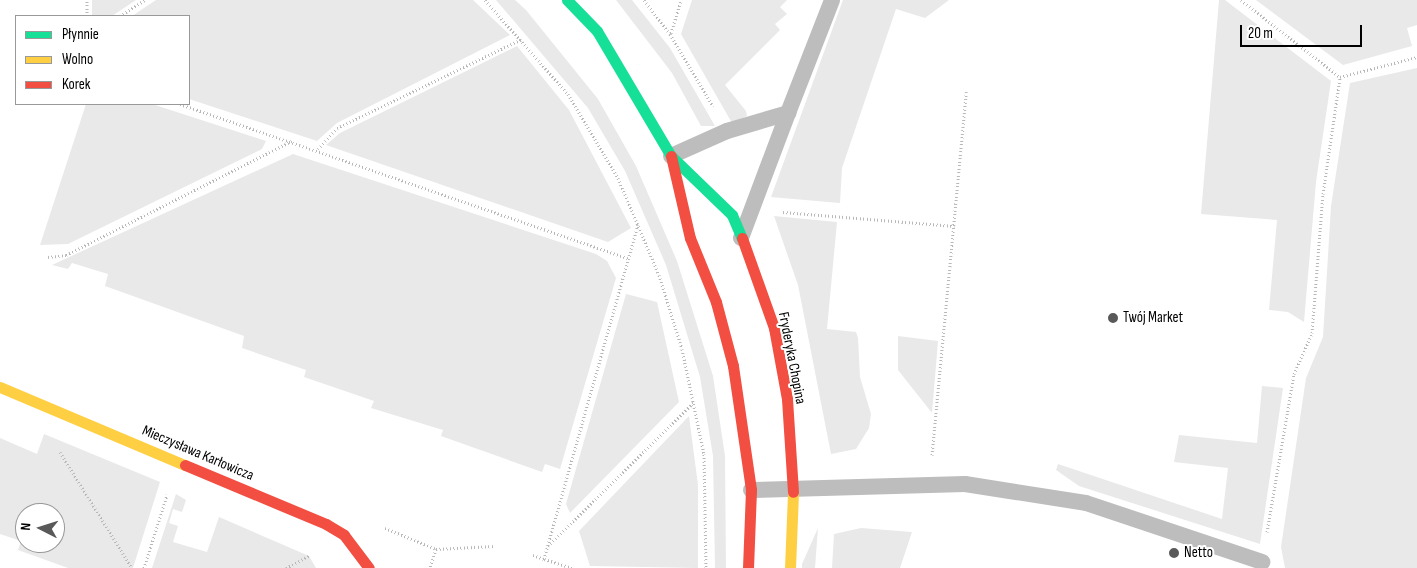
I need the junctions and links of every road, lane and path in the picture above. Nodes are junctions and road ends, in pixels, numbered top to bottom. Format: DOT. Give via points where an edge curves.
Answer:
graph roads {
  1 [pos="87,0"];
  2 [pos="145,0"];
  3 [pos="485,0"];
  4 [pos="567,0"];
  5 [pos="644,0"];
  6 [pos="681,0"];
  7 [pos="832,0"];
  8 [pos="1241,0"];
  9 [pos="87,15"];
  10 [pos="122,15"];
  11 [pos="670,34"];
  12 [pos="522,39"];
  13 [pos="1417,57"];
  14 [pos="1340,77"];
  15 [pos="699,81"];
  16 [pos="966,92"];
  17 [pos="183,105"];
  18 [pos="788,113"];
  19 [pos="292,141"];
  20 [pos="318,149"];
  21 [pos="672,156"];
  22 [pos="774,211"];
  23 [pos="638,224"];
  24 [pos="954,226"];
  25 [pos="741,238"];
  26 [pos="48,257"];
  27 [pos="628,258"];
  28 [pos="0,386"];
  29 [pos="694,402"];
  30 [pos="54,442"];
  31 [pos="930,483"];
  32 [pos="793,488"];
  33 [pos="751,490"];
  34 [pos="168,492"];
  35 [pos="495,546"];
  36 [pos="547,546"];
  37 [pos="436,550"];
  38 [pos="533,555"];
  39 [pos="309,556"];
  40 [pos="544,559"];
  41 [pos="1262,562"];
  42 [pos="132,568"];
  43 [pos="144,568"];
  44 [pos="286,568"];
  45 [pos="369,568"];
  46 [pos="572,568"];
  47 [pos="706,568"];
  48 [pos="748,568"];
  49 [pos="790,568"];
  1 -- 9 [label="path"];
  2 -- 10 [label="path"];
  3 -- 12 [label="path"];
  4 -- 21 [label="street, Fryderyka Chopina" via="596,31"];
  5 -- 11 [label="path"];
  6 -- 11 [label="path"];
  7 -- 18 [label="lane"];
  8 -- 14 [label="path"];
  11 -- 15 [label="path"];
  12 -- 20 [label="path" via="337,128"];
  12 -- 23 [label="path" via="568,94 618,178"];
  13 -- 14 [label="path"];
  14 -- 41 [label="path" via="1323,194 1312,333 1294,374"];
  16 -- 24 [label="path"];
  17 -- 19 [label="path"];
  18 -- 21 [label="lane" via="727,131"];
  18 -- 25 [label="lane"];
  19 -- 20 [label="path"];
  19 -- 26 [label="path" via="66,255"];
  20 -- 27 [label="path"];
  21 -- 25 [label="street, Fryderyka Chopina" via="716,194"];
  21 -- 33 [label="street, Fryderyka Chopina" via="690,238 716,302 733,366"];
  22 -- 24 [label="path"];
  23 -- 27 [label="path"];
  23 -- 29 [label="path" via="659,275"];
  24 -- 31 [label="path"];
  25 -- 32 [label="street, Fryderyka Chopina" via="774,328 787,399"];
  27 -- 36 [label="path"];
  28 -- 45 [label="street, Mieczysława Karłowicza" via="326,524 344,535"];
  29 -- 36 [label="path"];
  29 -- 47 [label="path" via="704,454"];
  30 -- 42 [label="path"];
  31 -- 32 [label="lane"];
  31 -- 41 [label="lane" via="965,484 1086,503"];
  32 -- 33 [label="lane"];
  32 -- 49 [label="street, Fryderyka Chopina"];
  33 -- 48 [label="street, Fryderyka Chopina"];
  34 -- 43 [label="path"];
  35 -- 37 [label="path"];
  36 -- 40 [label="path"];
  38 -- 40 [label="path"];
  39 -- 44 [label="path"];
  40 -- 46 [label="path"];
}
